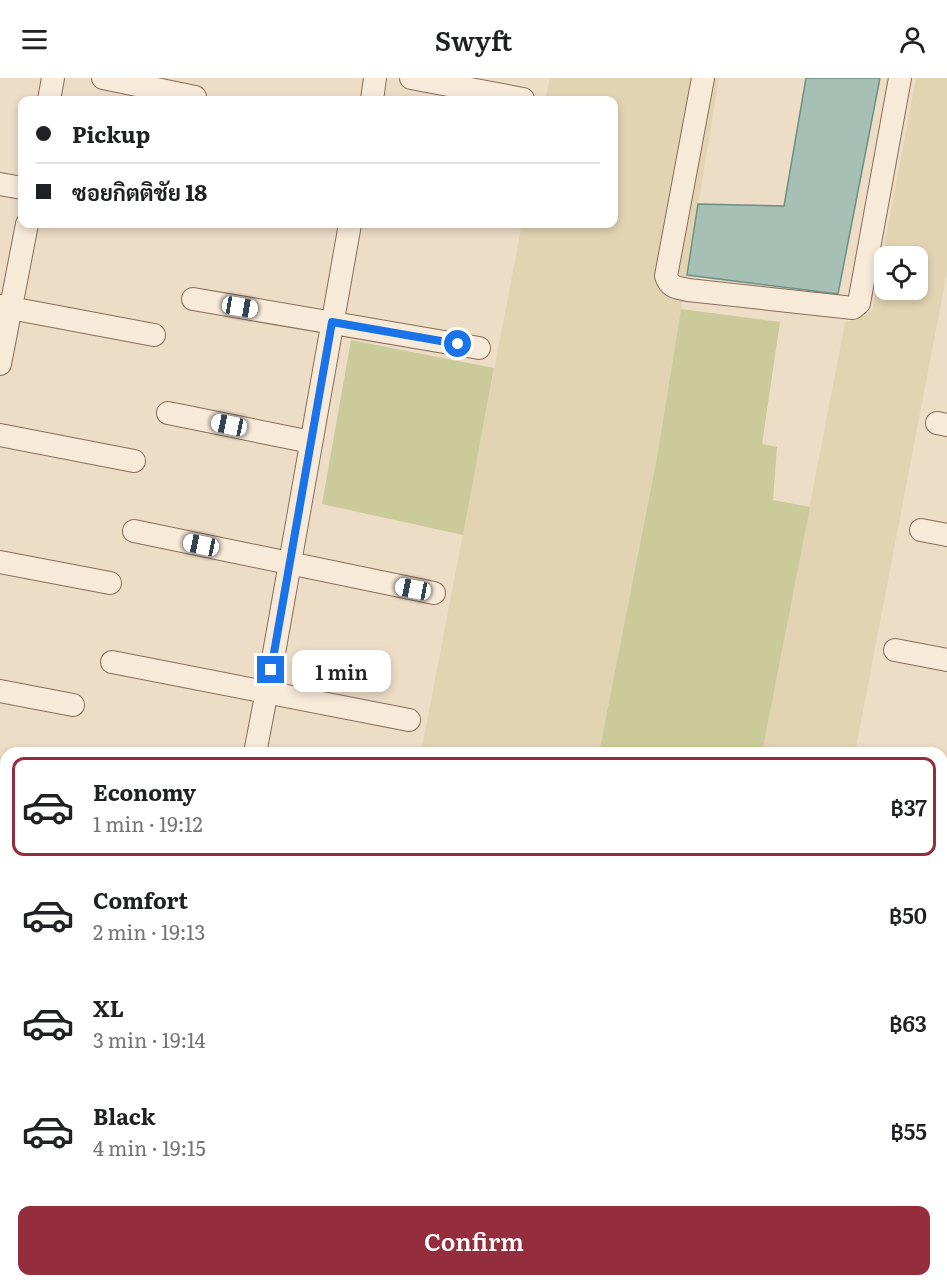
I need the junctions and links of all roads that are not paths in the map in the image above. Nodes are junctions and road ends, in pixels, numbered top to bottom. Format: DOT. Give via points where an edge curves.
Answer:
graph roads {
  1 [pos="53,78"];
  2 [pos="103,78"];
  3 [pos="375,78"];
  4 [pos="411,78"];
  5 [pos="703,78"];
  6 [pos="900,78"];
  7 [pos="50,96"];
  8 [pos="190,96"];
  9 [pos="373,96"];
  10 [pos="507,96"];
  11 [pos="0,184"];
  12 [pos="18,187"];
  13 [pos="26,228"];
  14 [pos="349,228"];
  15 [pos="194,298"];
  16 [pos="5,307"];
  17 [pos="332,322"];
  18 [pos="154,335"];
  19 [pos="479,348"];
  20 [pos="0,364"];
  21 [pos="168,413"];
  22 [pos="0,435"];
  23 [pos="311,442"];
  24 [pos="134,461"];
  25 [pos="921,530"];
  26 [pos="134,531"];
  27 [pos="947,535"];
  28 [pos="0,561"];
  29 [pos="289,563"];
  30 [pos="110,583"];
  31 [pos="434,593"];
  32 [pos="896,650"];
  33 [pos="947,660"];
  34 [pos="112,662"];
  35 [pos="0,691"];
  36 [pos="266,692"];
  37 [pos="73,705"];
  38 [pos="409,720"];
  39 [pos="256,747"];
  1 -- 7 [label="street"];
  2 -- 8 [label="street"];
  3 -- 9 [label="street"];
  4 -- 10 [label="street"];
  5 -- 6 [label="street" via="666,276 668,283 688,290 853,308 859,303"];
  11 -- 12 [label="street"];
  13 -- 16 [label="street"];
  14 -- 17 [label="street"];
  15 -- 17 [label="street"];
  16 -- 18 [label="street"];
  16 -- 20 [label="street"];
  17 -- 19 [label="street"];
  17 -- 23 [label="street"];
  21 -- 23 [label="street"];
  22 -- 24 [label="street"];
  23 -- 29 [label="street"];
  25 -- 27 [label="street"];
  26 -- 29 [label="street"];
  28 -- 30 [label="street"];
  29 -- 31 [label="street"];
  29 -- 36 [label="street"];
  32 -- 33 [label="street"];
  34 -- 36 [label="street"];
  35 -- 37 [label="street"];
  36 -- 38 [label="street"];
  36 -- 39 [label="street"];
}
